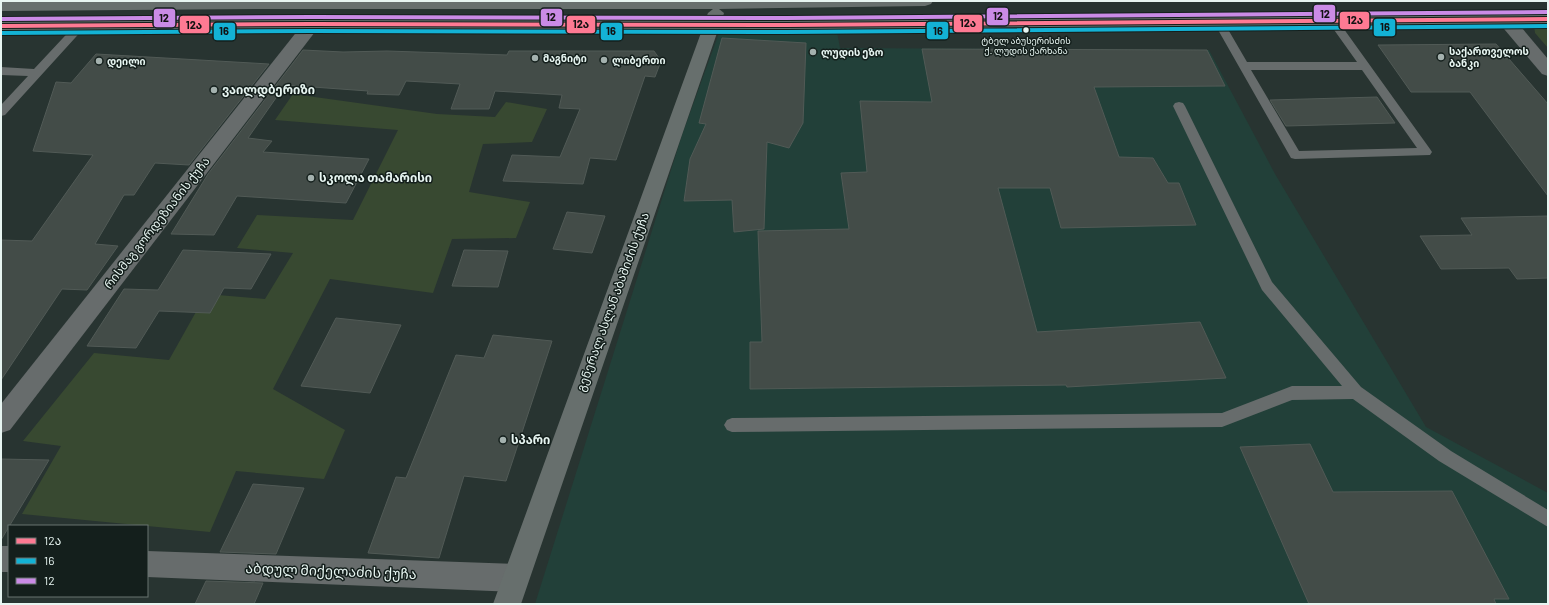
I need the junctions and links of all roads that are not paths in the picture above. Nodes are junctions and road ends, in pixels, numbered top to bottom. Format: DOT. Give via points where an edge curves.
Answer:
graph roads {
  1 [pos="862,1"];
  2 [pos="925,1"];
  3 [pos="262,2"];
  4 [pos="460,2"];
  5 [pos="600,3"];
  6 [pos="720,3"];
  7 [pos="1,6"];
  8 [pos="1504,19"];
  9 [pos="1548,19"];
  10 [pos="1332,20"];
  11 [pos="1218,21"];
  12 [pos="312,24"];
  13 [pos="81,25"];
  14 [pos="712,25"];
  15 [pos="1,26"];
  16 [pos="1244,66"];
  17 [pos="1364,66"];
  18 [pos="1548,70"];
  19 [pos="1,71"];
  20 [pos="37,73"];
  21 [pos="1179,106"];
  22 [pos="1,112"];
  23 [pos="1356,392"];
  24 [pos="1,422"];
  25 [pos="732,425"];
  26 [pos="1548,519"];
  27 [pos="148,564"];
  28 [pos="515,578"];
  29 [pos="507,604"];
  1 -- 2 [label="main road"];
  1 -- 6 [label="main road"];
  3 -- 4 [label="main road"];
  3 -- 7 [label="main road"];
  4 -- 5 [label="main road"];
  5 -- 6 [label="main road"];
  6 -- 14 [label="main road, გენერალ ასლან აბაშიძის ქუჩა"];
  8 -- 9 [label="main road"];
  8 -- 10 [label="main road"];
  8 -- 18 [label="street"];
  10 -- 11 [label="main road"];
  10 -- 17 [label="lane"];
  11 -- 14 [label="main road"];
  11 -- 16 [label="lane"];
  12 -- 13 [label="main road"];
  12 -- 14 [label="main road"];
  12 -- 24 [label="street, რისმაგ გორდეზიანის ქუჩა"];
  13 -- 15 [label="main road"];
  13 -- 20 [label="lane"];
  14 -- 28 [label="main road, გენერალ ასლან აბაშიძის ქუჩა"];
  16 -- 17 [label="lane"];
  16 -- 17 [label="lane" via="1295,155 1426,152"];
  19 -- 20 [label="lane"];
  20 -- 22 [label="lane"];
  21 -- 23 [label="lane" via="1267,286"];
  23 -- 25 [label="lane" via="1292,393 1222,420"];
  23 -- 26 [label="lane" via="1445,456"];
  27 -- 28 [label="street, აბდულ მიქელაძის ქუჩა"];
  28 -- 29 [label="main road, გენერალ ასლან აბაშიძის ქუჩა"];
}
